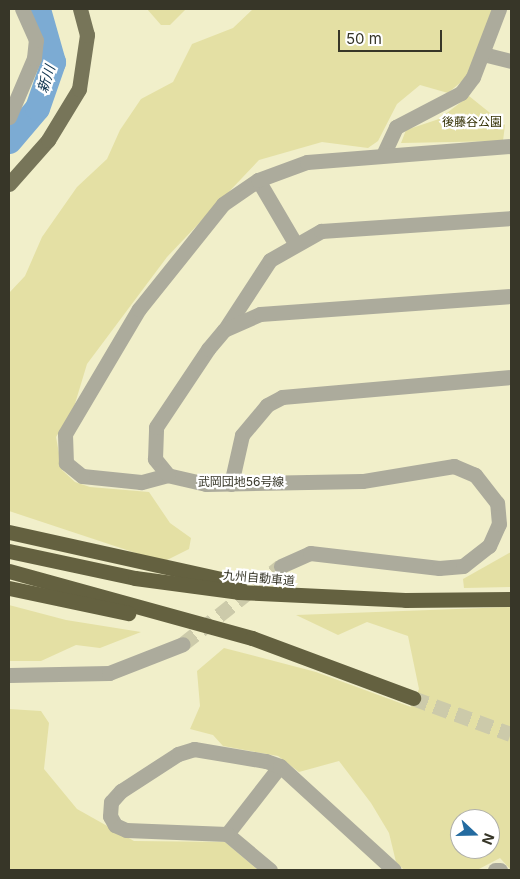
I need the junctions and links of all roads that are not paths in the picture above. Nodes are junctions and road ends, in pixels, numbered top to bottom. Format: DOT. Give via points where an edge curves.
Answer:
graph roads {
  1 [pos="22,9"];
  2 [pos="80,9"];
  3 [pos="499,9"];
  4 [pos="483,54"];
  5 [pos="511,61"];
  6 [pos="9,117"];
  7 [pos="511,146"];
  8 [pos="383,155"];
  9 [pos="258,180"];
  10 [pos="9,184"];
  11 [pos="511,218"];
  12 [pos="294,244"];
  13 [pos="511,296"];
  14 [pos="224,330"];
  15 [pos="511,377"];
  16 [pos="168,475"];
  17 [pos="231,484"];
  18 [pos="9,532"];
  19 [pos="9,551"];
  20 [pos="281,566"];
  21 [pos="9,571"];
  22 [pos="9,588"];
  23 [pos="511,599"];
  24 [pos="405,600"];
  25 [pos="252,638"];
  26 [pos="183,644"];
  27 [pos="9,675"];
  28 [pos="413,698"];
  29 [pos="280,766"];
  30 [pos="227,834"];
  31 [pos="270,870"];
  32 [pos="394,870"];
  33 [pos="495,870"];
  34 [pos="500,870"];
  1 -- 6 [label="street" via="36,40 35,49 24,88"];
  2 -- 10 [label="main road" via="87,36 79,89 48,140"];
  3 -- 4 [label="street"];
  4 -- 5 [label="street"];
  4 -- 8 [label="street" via="461,93 396,126"];
  7 -- 8 [label="street"];
  8 -- 9 [label="street" via="307,162"];
  9 -- 12 [label="street"];
  9 -- 16 [label="street" via="223,204 150,294 65,434 66,463 82,476 141,482"];
  11 -- 12 [label="street" via="321,231"];
  12 -- 14 [label="street" via="260,270"];
  13 -- 14 [label="street" via="260,314"];
  14 -- 16 [label="street" via="156,427 155,459"];
  15 -- 17 [label="street" via="282,397 267,405 242,435"];
  16 -- 17 [label="street, 武岡団地56号線" via="187,482"];
  17 -- 20 [label="street, 武岡団地56号線" via="362,481 454,466 475,475 497,503 499,524 490,546 463,566 439,568 310,553"];
  18 -- 24 [label="highway" via="95,554 259,586"];
  19 -- 24 [label="highway, 九州自動車道" via="191,587"];
  21 -- 25 [label="highway"];
  22 -- 25 [label="highway"];
  23 -- 24 [label="highway, 九州自動車道"];
  25 -- 28 [label="highway"];
  26 -- 27 [label="street" via="109,673"];
  29 -- 30 [label="street"];
  29 -- 30 [label="street" via="194,749 178,754 111,802 110,816 126,830"];
  29 -- 32 [label="street"];
  30 -- 31 [label="street"];
  33 -- 34 [label="street"];
}
